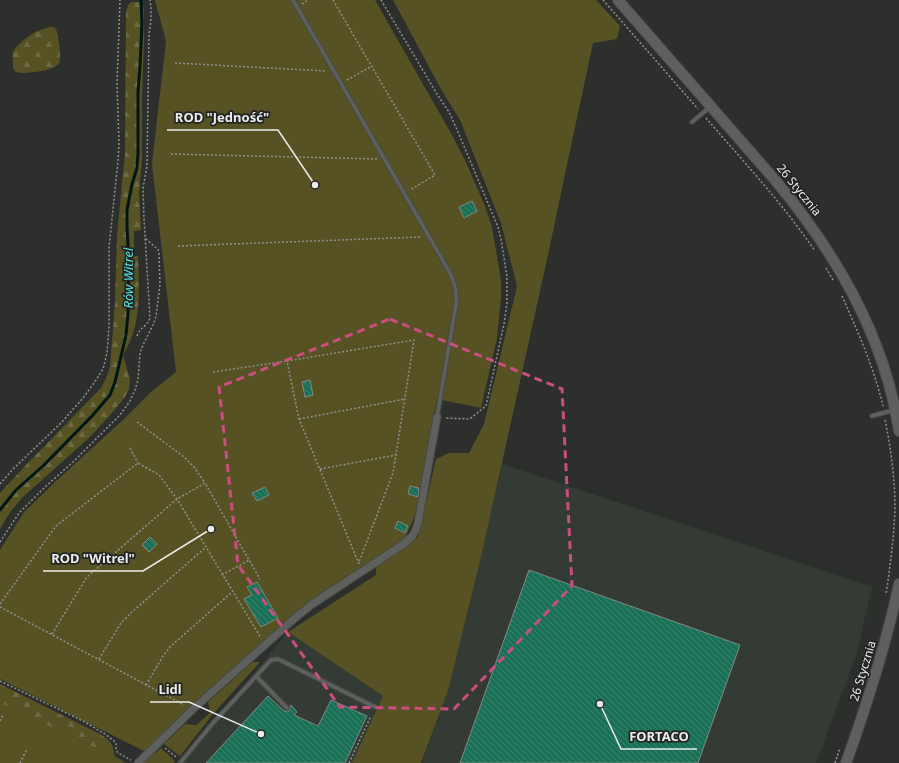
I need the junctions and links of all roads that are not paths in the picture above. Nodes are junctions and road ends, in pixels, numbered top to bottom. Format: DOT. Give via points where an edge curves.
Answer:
graph roads {
  1 [pos="293,0"];
  2 [pos="618,0"];
  3 [pos="710,106"];
  4 [pos="692,122"];
  5 [pos="895,410"];
  6 [pos="872,416"];
  7 [pos="437,418"];
  8 [pos="899,431"];
  9 [pos="899,584"];
  10 [pos="256,676"];
  11 [pos="376,707"];
  12 [pos="287,708"];
  13 [pos="181,762"];
  14 [pos="139,763"];
  15 [pos="846,763"];
  1 -- 7 [label="lane" via="455,285 457,295"];
  2 -- 3 [label="street, 26 Stycznia"];
  3 -- 4 [label="lane"];
  3 -- 5 [label="street, 26 Stycznia" via="790,199 836,264 870,329 886,374"];
  5 -- 6 [label="lane"];
  5 -- 8 [label="street, 26 Stycznia"];
  7 -- 14 [label="street" via="414,535 295,618 192,710"];
  9 -- 15 [label="street, 26 Stycznia" via="877,672"];
  10 -- 11 [label="lane" via="271,660 278,659"];
  10 -- 12 [label="lane"];
  10 -- 13 [label="lane"];
}
